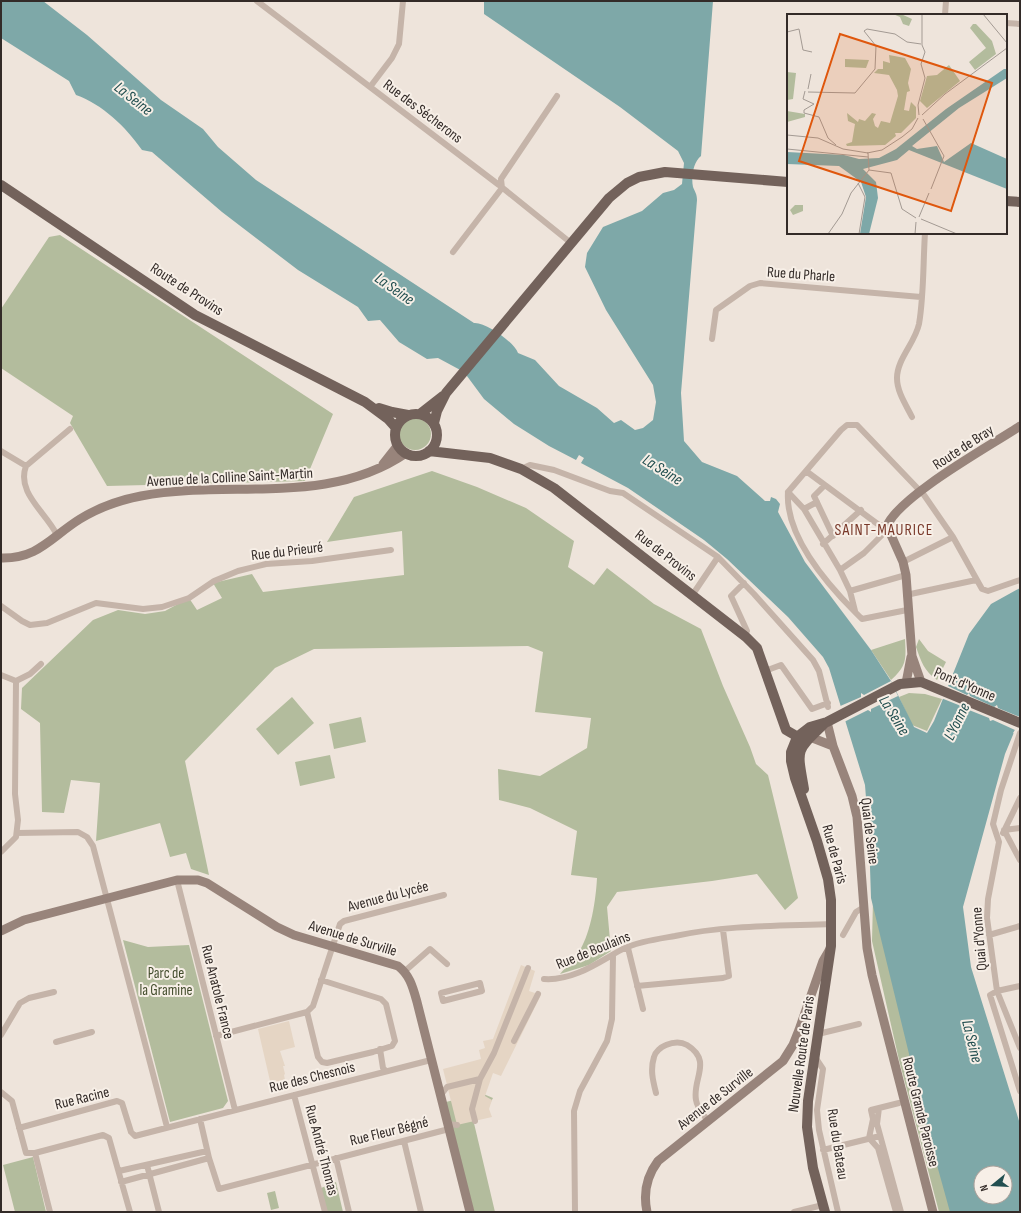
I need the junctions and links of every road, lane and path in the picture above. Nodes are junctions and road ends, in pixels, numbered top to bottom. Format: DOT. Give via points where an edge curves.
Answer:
graph roads {
  1 [pos="257,1"];
  2 [pos="403,1"];
  3 [pos="946,1"];
  4 [pos="945,14"];
  5 [pos="1007,23"];
  6 [pos="1020,24"];
  7 [pos="370,87"];
  8 [pos="557,96"];
  9 [pos="787,182"];
  10 [pos="1,185"];
  11 [pos="502,188"];
  12 [pos="1007,201"];
  13 [pos="1020,202"];
  14 [pos="925,234"];
  15 [pos="571,243"];
  16 [pos="454,252"];
  17 [pos="921,297"];
  18 [pos="712,338"];
  19 [pos="446,393"];
  20 [pos="365,402"];
  21 [pos="420,414"];
  22 [pos="408,415"];
  23 [pos="912,417"];
  24 [pos="434,423"];
  25 [pos="1020,426"];
  26 [pos="396,428"];
  27 [pos="70,429"];
  28 [pos="437,439"];
  29 [pos="398,445"];
  30 [pos="1,451"];
  31 [pos="429,451"];
  32 [pos="406,453"];
  33 [pos="452,454"];
  34 [pos="26,466"];
  35 [pos="377,468"];
  36 [pos="521,469"];
  37 [pos="806,471"];
  38 [pos="825,485"];
  39 [pos="921,490"];
  40 [pos="788,492"];
  41 [pos="817,502"];
  42 [pos="804,509"];
  43 [pos="861,510"];
  44 [pos="888,528"];
  45 [pos="57,535"];
  46 [pos="832,536"];
  47 [pos="952,537"];
  48 [pos="823,544"];
  49 [pos="391,550"];
  50 [pos="718,557"];
  51 [pos="1,558"];
  52 [pos="903,562"];
  53 [pos="840,570"];
  54 [pos="906,575"];
  55 [pos="976,580"];
  56 [pos="1020,580"];
  57 [pos="744,583"];
  58 [pos="850,591"];
  59 [pos="692,594"];
  60 [pos="906,595"];
  61 [pos="1,606"];
  62 [pos="907,610"];
  63 [pos="856,613"];
  64 [pos="744,635"];
  65 [pos="912,656"];
  66 [pos="41,664"];
  67 [pos="765,671"];
  68 [pos="1,675"];
  69 [pos="16,681"];
  70 [pos="921,682"];
  71 [pos="906,683"];
  72 [pos="822,724"];
  73 [pos="1020,724"];
  74 [pos="1020,733"];
  75 [pos="804,738"];
  76 [pos="830,745"];
  77 [pos="1020,798"];
  78 [pos="1020,828"];
  79 [pos="1004,830"];
  80 [pos="17,833"];
  81 [pos="999,842"];
  82 [pos="1,852"];
  83 [pos="1019,856"];
  84 [pos="177,880"];
  85 [pos="444,895"];
  86 [pos="107,898"];
  87 [pos="864,907"];
  88 [pos="832,924"];
  89 [pos="1020,926"];
  90 [pos="723,930"];
  91 [pos="1,931"];
  92 [pos="843,935"];
  93 [pos="989,936"];
  94 [pos="331,946"];
  95 [pos="832,946"];
  96 [pos="628,948"];
  97 [pos="613,956"];
  98 [pos="447,964"];
  99 [pos="528,968"];
  100 [pos="405,971"];
  101 [pos="544,979"];
  102 [pos="321,980"];
  103 [pos="480,983"];
  104 [pos="637,986"];
  105 [pos="1020,986"];
  106 [pos="812,991"];
  107 [pos="997,991"];
  108 [pos="54,992"];
  109 [pos="538,994"];
  110 [pos="824,995"];
  111 [pos="808,1004"];
  112 [pos="643,1009"];
  113 [pos="306,1012"];
  114 [pos="884,1018"];
  115 [pos="859,1024"];
  116 [pos="92,1032"];
  117 [pos="818,1034"];
  118 [pos="1,1035"];
  119 [pos="216,1036"];
  120 [pos="514,1041"];
  121 [pos="56,1042"];
  122 [pos="1020,1048"];
  123 [pos="380,1049"];
  124 [pos="815,1057"];
  125 [pos="431,1060"];
  126 [pos="386,1071"];
  127 [pos="480,1079"];
  128 [pos="1020,1091"];
  129 [pos="1,1092"];
  130 [pos="656,1093"];
  131 [pos="294,1095"];
  132 [pos="440,1096"];
  133 [pos="899,1103"];
  134 [pos="879,1108"];
  135 [pos="234,1110"];
  136 [pos="200,1119"];
  137 [pos="475,1121"];
  138 [pos="708,1121"];
  139 [pos="451,1126"];
  140 [pos="166,1127"];
  141 [pos="19,1128"];
  142 [pos="880,1136"];
  143 [pos="869,1138"];
  144 [pos="404,1141"];
  145 [pos="823,1150"];
  146 [pos="207,1151"];
  147 [pos="35,1153"];
  148 [pos="209,1158"];
  149 [pos="336,1158"];
  150 [pos="312,1164"];
  151 [pos="148,1165"];
  152 [pos="119,1171"];
  153 [pos="150,1174"];
  154 [pos="121,1182"];
  155 [pos="824,1208"];
  156 [pos="807,1210"];
  157 [pos="50,1212"];
  158 [pos="130,1212"];
  159 [pos="160,1212"];
  160 [pos="325,1212"];
  161 [pos="349,1212"];
  162 [pos="421,1212"];
  163 [pos="470,1212"];
  164 [pos="574,1212"];
  165 [pos="647,1212"];
  166 [pos="794,1212"];
  167 [pos="838,1212"];
  168 [pos="896,1212"];
  169 [pos="901,1212"];
  170 [pos="933,1212"];
  1 -- 7 [label="street, Rue des Sécherons"];
  2 -- 7 [label="street" via="398,44 392,58"];
  3 -- 4 [label="street"];
  5 -- 6 [label="street"];
  7 -- 11 [label="street, Rue des Sécherons"];
  8 -- 11 [label="street" via="501,179"];
  9 -- 15 [label="main road" via="700,174 653,173 626,184 609,198"];
  10 -- 20 [label="main road, Route de Provins" via="195,315"];
  11 -- 15 [label="street, Rue des Sécherons"];
  11 -- 16 [label="street"];
  12 -- 13 [label="main road"];
  14 -- 17 [label="street"];
  15 -- 19 [label="main road"];
  17 -- 18 [label="street, Rue du Pharle" via="760,283 750,286 716,310"];
  17 -- 23 [label="street" via="918,325 913,341 898,369 897,379 898,389"];
  19 -- 21 [label="main road"];
  19 -- 24 [label="main road"];
  20 -- 22 [label="main road"];
  20 -- 26 [label="main road" via="388,418"];
  21 -- 22 [label="main road"];
  21 -- 24 [label="main road"];
  22 -- 26 [label="main road"];
  24 -- 28 [label="main road"];
  25 -- 39 [label="street, Route de Bray"];
  26 -- 29 [label="main road"];
  27 -- 34 [label="street"];
  28 -- 31 [label="main road"];
  28 -- 33 [label="main road" via="442,448"];
  29 -- 32 [label="main road"];
  29 -- 35 [label="street, Avenue de la Colline Saint-Martin" via="392,455"];
  30 -- 34 [label="street"];
  31 -- 32 [label="main road" via="418,456"];
  31 -- 33 [label="main road, Rue de Provins"];
  32 -- 35 [label="street, Avenue de la Colline Saint-Martin"];
  33 -- 36 [label="main road, Rue de Provins" via="490,458"];
  34 -- 45 [label="street" via="22,476 25,489"];
  35 -- 45 [label="street, Avenue de la Colline Saint-Martin" via="339,482 313,487 194,491 122,500 95,511"];
  36 -- 50 [label="street" via="530,465 554,470 610,492 623,493"];
  36 -- 59 [label="main road, Rue de Provins" via="554,488"];
  37 -- 38 [label="street"];
  37 -- 39 [label="street" via="847,425 857,424"];
  37 -- 40 [label="street"];
  38 -- 41 [label="street" via="814,496"];
  38 -- 43 [label="street"];
  39 -- 44 [label="street, Route de Bray" via="896,514"];
  39 -- 47 [label="street"];
  40 -- 42 [label="street"];
  40 -- 63 [label="street" via="792,521 817,570"];
  41 -- 42 [label="street"];
  41 -- 46 [label="street"];
  42 -- 48 [label="street"];
  43 -- 44 [label="street" via="879,525"];
  43 -- 46 [label="street"];
  44 -- 52 [label="street"];
  44 -- 53 [label="street" via="864,553"];
  45 -- 51 [label="street, Avenue de la Colline Saint-Martin" via="41,549 28,555 12,559"];
  46 -- 48 [label="street"];
  47 -- 52 [label="street"];
  47 -- 55 [label="street"];
  48 -- 53 [label="street"];
  49 -- 61 [label="street, Rue du Prieuré" via="312,561 266,564 238,571 214,581 189,598 162,607 147,609 96,604 47,623 30,625"];
  50 -- 57 [label="street"];
  50 -- 59 [label="street"];
  52 -- 54 [label="street"];
  53 -- 58 [label="street"];
  54 -- 58 [label="street"];
  54 -- 60 [label="street"];
  55 -- 56 [label="street" via="982,589 988,591"];
  55 -- 60 [label="street"];
  57 -- 64 [label="street" via="731,596 747,631"];
  57 -- 67 [label="street" via="807,651 819,671 828,705 812,710 781,665"];
  58 -- 63 [label="street"];
  59 -- 64 [label="main road, Rue de Provins"];
  60 -- 62 [label="street"];
  62 -- 63 [label="street" via="862,619"];
  62 -- 65 [label="street"];
  64 -- 67 [label="main road, Rue de Provins" via="757,648"];
  65 -- 70 [label="street"];
  65 -- 71 [label="street"];
  66 -- 69 [label="street" via="30,674"];
  67 -- 75 [label="main road, Rue de Provins" via="786,730"];
  68 -- 69 [label="street"];
  69 -- 80 [label="street"];
  70 -- 71 [label="main road"];
  70 -- 73 [label="main road, Pont d'Yonne"];
  71 -- 72 [label="main road"];
  72 -- 75 [label="main road" via="810,727"];
  72 -- 76 [label="street, Quai de Seine"];
  74 -- 81 [label="street, Quai d'Yonne" via="993,824"];
  75 -- 76 [label="street"];
  75 -- 88 [label="main road, Rue de Paris" via="793,746 791,761 828,879"];
  76 -- 87 [label="street, Quai de Seine" via="852,796 857,817"];
  77 -- 79 [label="street"];
  78 -- 79 [label="street"];
  79 -- 81 [label="street"];
  79 -- 83 [label="street"];
  80 -- 82 [label="street"];
  80 -- 86 [label="street" via="78,832 87,837 93,846"];
  81 -- 93 [label="street, Quai d'Yonne" via="988,899"];
  84 -- 86 [label="street, Avenue de Surville"];
  84 -- 94 [label="street, Avenue de Surville" via="198,880 294,935"];
  84 -- 119 [label="street, Rue Anatole France"];
  85 -- 94 [label="street, Avenue du Lycée" via="344,921 337,928"];
  86 -- 91 [label="street, Avenue de Surville" via="24,920"];
  86 -- 140 [label="street"];
  87 -- 92 [label="street" via="856,912"];
  87 -- 114 [label="street, Quai de Seine" via="867,948"];
  88 -- 90 [label="street, Rue de Boulains"];
  88 -- 95 [label="main road, Nouvelle Route de Paris"];
  89 -- 93 [label="street"];
  90 -- 96 [label="street, Rue de Boulains" via="684,934"];
  90 -- 104 [label="street" via="729,976"];
  93 -- 107 [label="street, Quai d'Yonne"];
  94 -- 100 [label="street, Avenue de Surville" via="398,966"];
  94 -- 102 [label="street, Avenue du Lycée"];
  95 -- 106 [label="street, Avenue de Surville" via="823,961"];
  95 -- 110 [label="main road, Nouvelle Route de Paris"];
  96 -- 97 [label="street, Rue de Boulains"];
  96 -- 104 [label="street"];
  97 -- 101 [label="street, Rue de Boulains" via="563,979"];
  97 -- 164 [label="street" via="612,1019 607,1041 580,1091 574,1111"];
  98 -- 100 [label="street" via="430,949"];
  99 -- 127 [label="street" via="494,1053"];
  100 -- 125 [label="street, Avenue de Surville" via="417,1002"];
  102 -- 113 [label="street, Avenue du Lycée" via="312,1006"];
  102 -- 123 [label="street" via="381,999 386,1004 395,1041 392,1046"];
  103 -- 103 [label="street" via="441,993 443,1001 482,991"];
  104 -- 112 [label="street"];
  105 -- 107 [label="street"];
  106 -- 110 [label="street"];
  106 -- 111 [label="street, Avenue de Surville"];
  107 -- 122 [label="street"];
  107 -- 128 [label="street, Quai d'Yonne" via="990,993 990,997"];
  108 -- 118 [label="street" via="20,1003"];
  109 -- 120 [label="street"];
  110 -- 111 [label="street"];
  110 -- 117 [label="main road, Nouvelle Route de Paris"];
  111 -- 138 [label="street, Avenue de Surville" via="793,1045 783,1061"];
  113 -- 119 [label="street"];
  113 -- 123 [label="street" via="318,1057 322,1062"];
  114 -- 170 [label="street, Route Grande Paroisse"];
  115 -- 117 [label="street"];
  116 -- 121 [label="street"];
  117 -- 124 [label="main road, Nouvelle Route de Paris"];
  119 -- 135 [label="street, Rue Anatole France"];
  123 -- 126 [label="street" via="383,1068"];
  124 -- 145 [label="street, Rue du Bateau" via="822,1069 817,1110"];
  124 -- 155 [label="main road, Nouvelle Route de Paris" via="808,1101 807,1133"];
  125 -- 126 [label="street, Rue des Chesnois"];
  125 -- 132 [label="street, Avenue de Surville"];
  126 -- 131 [label="street, Rue des Chesnois"];
  127 -- 132 [label="street" via="447,1087"];
  127 -- 137 [label="street" via="472,1109"];
  129 -- 141 [label="street" via="12,1101"];
  130 -- 138 [label="street" via="651,1067 654,1054 663,1046 684,1044 695,1050 699,1058 701,1070 695,1095 696,1102"];
  131 -- 135 [label="street, Rue des Chesnois"];
  131 -- 150 [label="street, Rue André Thomas"];
  132 -- 139 [label="street, Avenue de Surville"];
  133 -- 134 [label="street"];
  134 -- 142 [label="street" via="877,1124"];
  134 -- 143 [label="street" via="871,1110 873,1119"];
  135 -- 136 [label="street, Rue des Chesnois"];
  136 -- 140 [label="street, Rue Racine"];
  136 -- 146 [label="street"];
  138 -- 165 [label="street, Avenue de Surville" via="658,1161 651,1170 645,1192"];
  139 -- 144 [label="street, Rue Fleur Bégné"];
  139 -- 163 [label="street, Avenue de Surville"];
  140 -- 141 [label="street, Rue Racine" via="135,1136 131,1132 122,1103 117,1101"];
  141 -- 147 [label="street" via="26,1153"];
  142 -- 143 [label="street"];
  142 -- 169 [label="street"];
  143 -- 145 [label="street"];
  143 -- 168 [label="street" via="878,1148"];
  144 -- 149 [label="street, Rue Fleur Bégné"];
  144 -- 162 [label="street"];
  145 -- 167 [label="street, Rue du Bateau"];
  146 -- 148 [label="street"];
  146 -- 151 [label="street"];
  147 -- 152 [label="street" via="103,1135 109,1138"];
  147 -- 157 [label="street"];
  148 -- 150 [label="street, Rue Fleur Bégné" via="219,1189"];
  148 -- 153 [label="street"];
  149 -- 150 [label="street, Rue Fleur Bégné"];
  149 -- 161 [label="street"];
  150 -- 160 [label="street, Rue André Thomas"];
  151 -- 152 [label="street"];
  151 -- 153 [label="street"];
  152 -- 154 [label="street"];
  153 -- 154 [label="street"];
  153 -- 159 [label="street"];
  154 -- 158 [label="street"];
  155 -- 156 [label="street"];
  156 -- 166 [label="street"];
}
